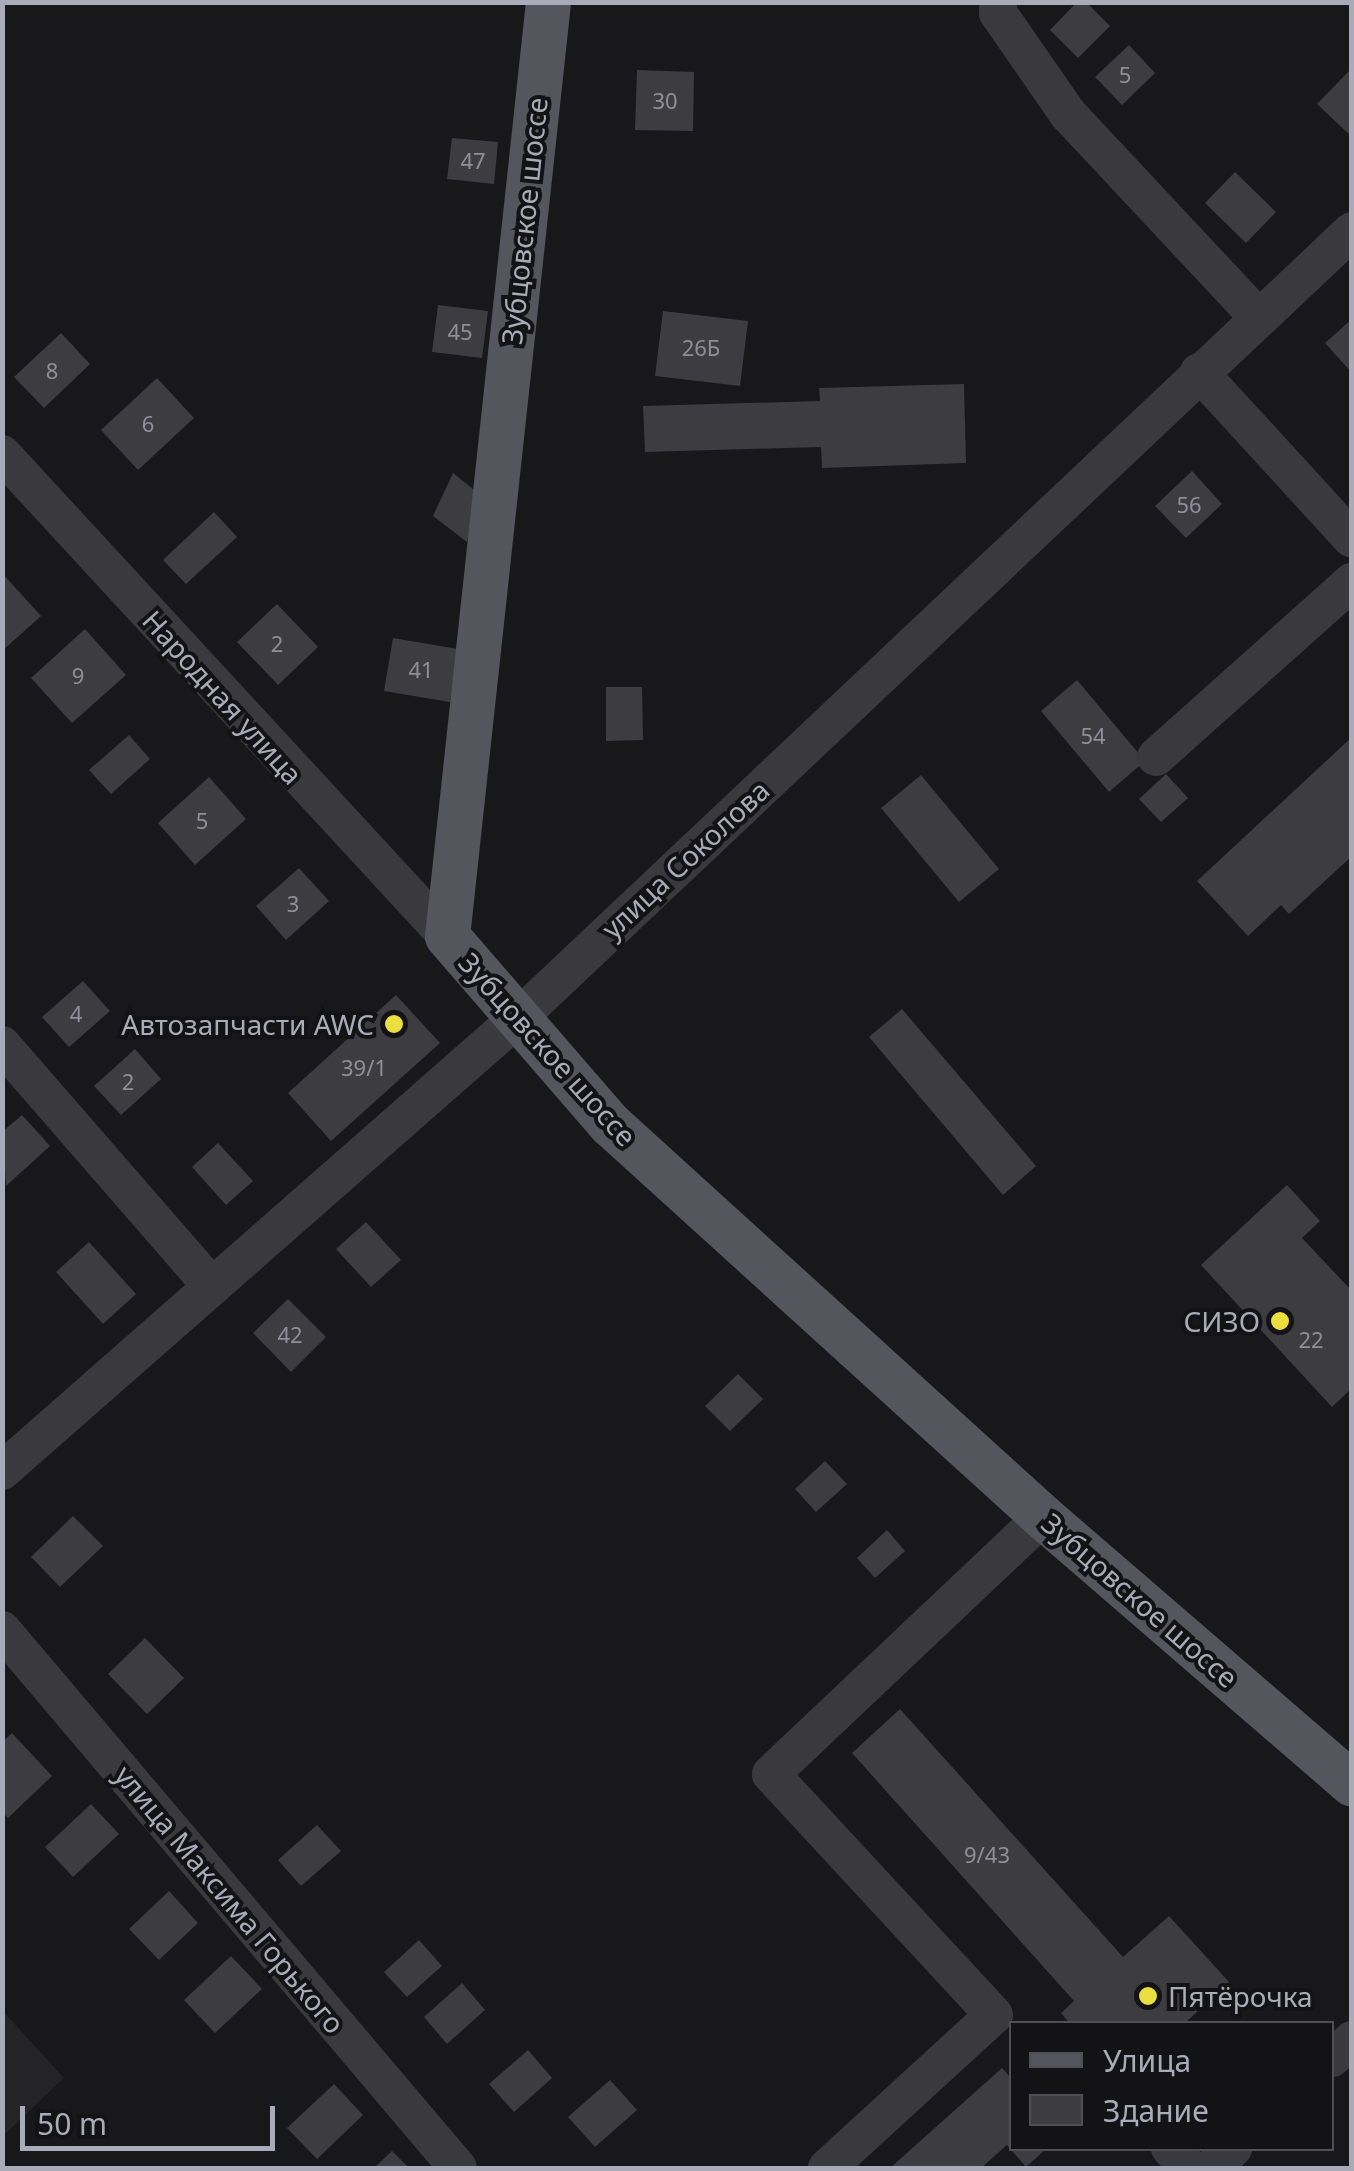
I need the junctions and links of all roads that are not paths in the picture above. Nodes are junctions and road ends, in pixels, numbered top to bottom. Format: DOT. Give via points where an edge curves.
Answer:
graph roads {
  1 [pos="548,2"];
  2 [pos="998,8"];
  3 [pos="1352,231"];
  4 [pos="1258,317"];
  5 [pos="1199,372"];
  6 [pos="2,454"];
  7 [pos="1352,540"];
  8 [pos="1352,582"];
  9 [pos="1156,758"];
  10 [pos="448,936"];
  11 [pos="518,1017"];
  12 [pos="2,1046"];
  13 [pos="210,1284"];
  14 [pos="2,1471"];
  15 [pos="1044,1517"];
  16 [pos="2,1630"];
  17 [pos="1352,1784"];
  18 [pos="1004,2019"];
  19 [pos="1230,2151"];
  20 [pos="458,2168"];
  21 [pos="827,2168"];
  22 [pos="1211,2168"];
  1 -- 10 [label="main road, Зубцовское шоссе"];
  2 -- 4 [label="street" via="1068,114"];
  3 -- 4 [label="street, улица Соколова"];
  4 -- 5 [label="street, улица Соколова"];
  5 -- 7 [label="street"];
  5 -- 11 [label="street, улица Соколова"];
  6 -- 10 [label="street, Народная улица"];
  8 -- 9 [label="street"];
  10 -- 11 [label="main road, Зубцовское шоссе"];
  11 -- 13 [label="street, улица Соколова"];
  11 -- 15 [label="main road, Зубцовское шоссе" via="610,1124"];
  12 -- 13 [label="street"];
  13 -- 14 [label="street, улица Соколова"];
  15 -- 17 [label="main road, Зубцовское шоссе"];
  15 -- 18 [label="street" via="772,1774"];
  16 -- 20 [label="street, улица Максима Горького"];
  18 -- 21 [label="street"];
  19 -- 22 [label="street"];
}
